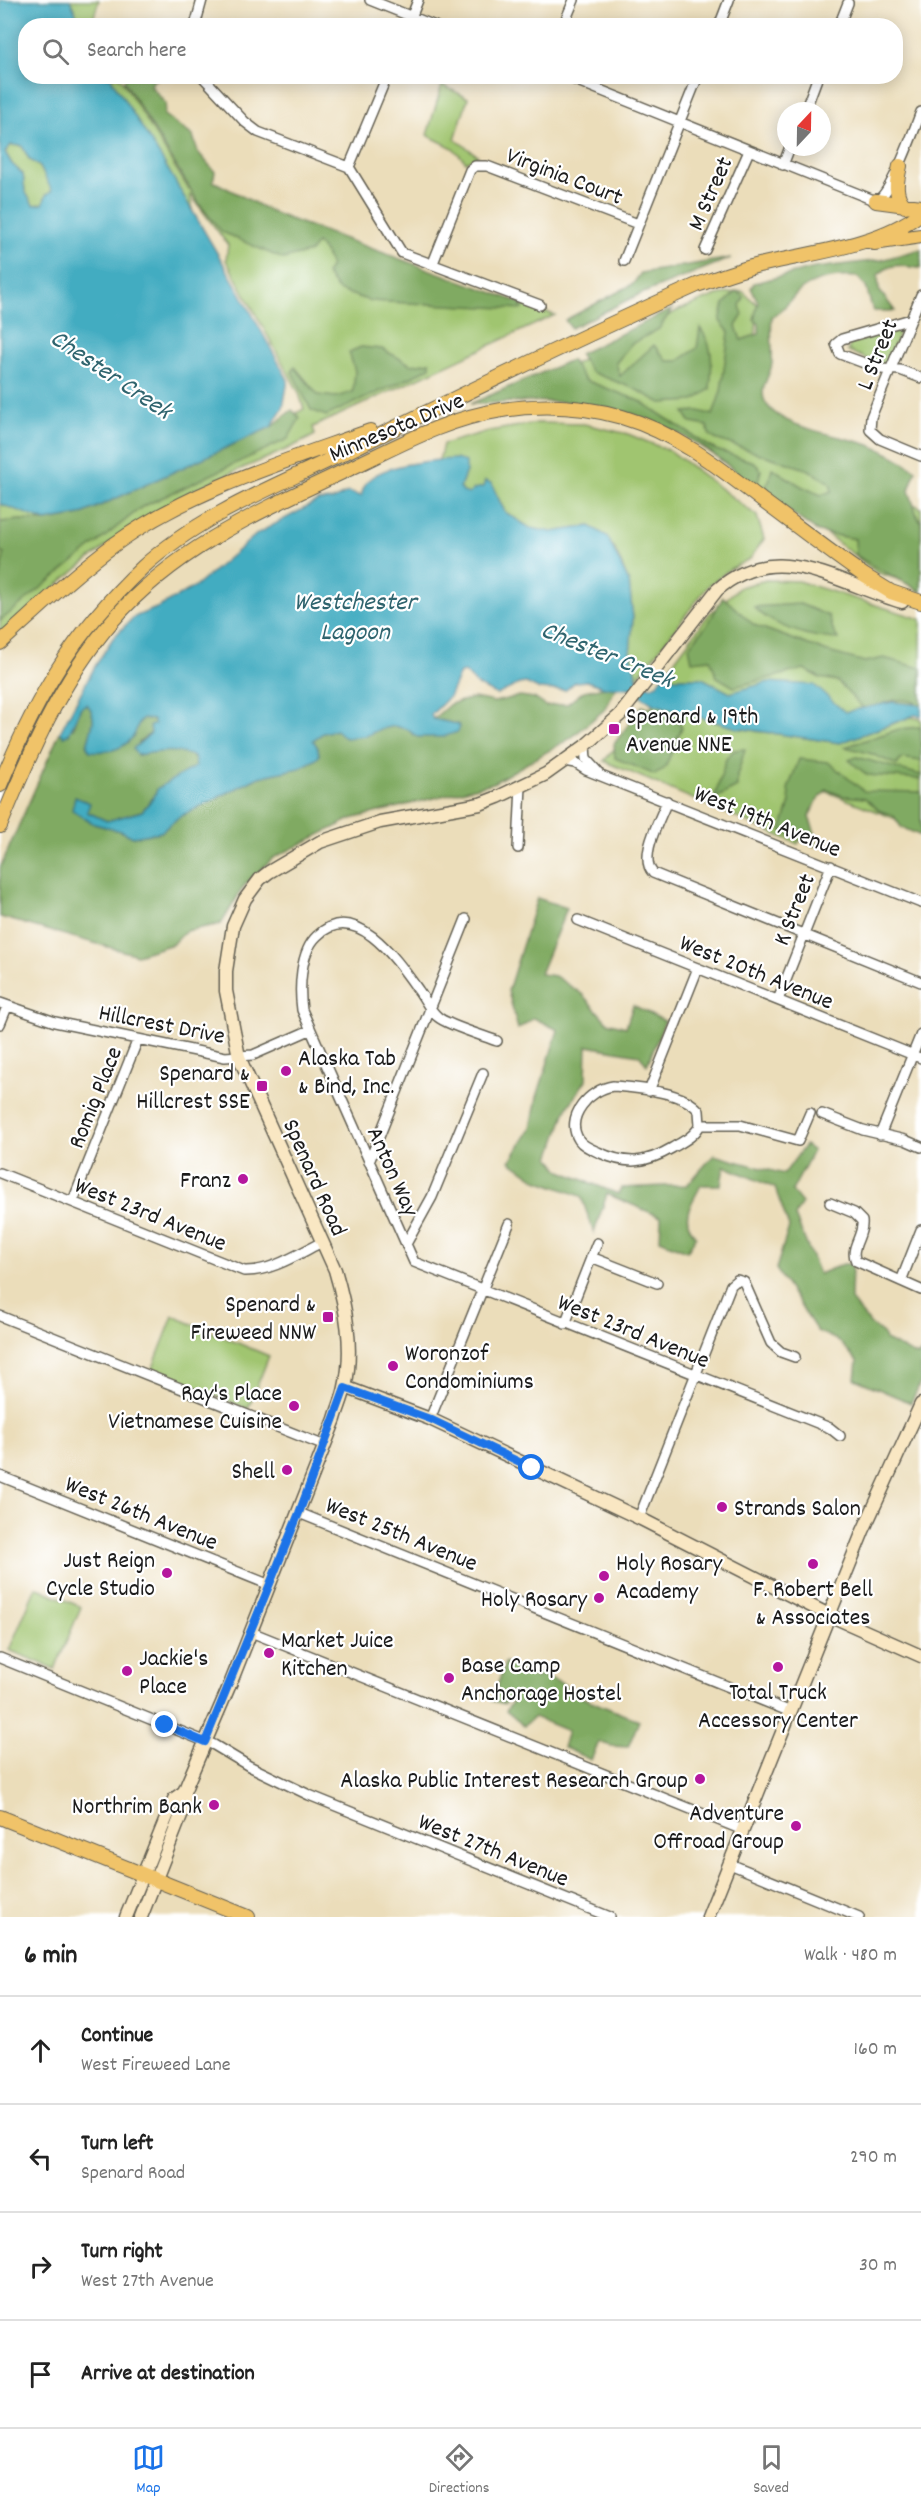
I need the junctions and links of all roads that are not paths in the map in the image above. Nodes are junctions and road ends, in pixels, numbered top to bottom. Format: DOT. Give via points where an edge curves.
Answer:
graph roads {
  1 [pos="202,0"];
  2 [pos="370,0"];
  3 [pos="418,0"];
  4 [pos="574,0"];
  5 [pos="729,0"];
  6 [pos="848,3"];
  7 [pos="197,18"];
  8 [pos="404,18"];
  9 [pos="411,18"];
  10 [pos="566,18"];
  11 [pos="722,18"];
  12 [pos="842,18"];
  13 [pos="209,84"];
  14 [pos="384,84"];
  15 [pos="585,84"];
  16 [pos="695,84"];
  17 [pos="815,84"];
  18 [pos="808,102"];
  19 [pos="921,112"];
  20 [pos="680,122"];
  21 [pos="749,151"];
  22 [pos="786,156"];
  23 [pos="783,165"];
  24 [pos="900,166"];
  25 [pos="349,167"];
  26 [pos="876,201"];
  27 [pos="905,206"];
  28 [pos="921,207"];
  29 [pos="921,213"];
  30 [pos="638,224"];
  31 [pos="921,236"];
  32 [pos="705,250"];
  33 [pos="824,251"];
  34 [pos="624,261"];
  35 [pos="433,263"];
  36 [pos="921,295"];
  37 [pos="540,305"];
  38 [pos="911,319"];
  39 [pos="890,370"];
  40 [pos="921,378"];
  41 [pos="432,409"];
  42 [pos="921,456"];
  43 [pos="921,604"];
  44 [pos="0,643"];
  45 [pos="585,746"];
  46 [pos="564,761"];
  47 [pos="600,774"];
  48 [pos="0,785"];
  49 [pos="521,786"];
  50 [pos="668,801"];
  51 [pos="0,826"];
  52 [pos="518,848"];
  53 [pos="831,866"];
  54 [pos="921,903"];
  55 [pos="466,919"];
  56 [pos="578,920"];
  57 [pos="804,934"];
  58 [pos="698,968"];
  59 [pos="921,982"];
  60 [pos="778,1000"];
  61 [pos="4,1005"];
  62 [pos="432,1009"];
  63 [pos="0,1024"];
  64 [pos="310,1030"];
  65 [pos="921,1034"];
  66 [pos="138,1040"];
  67 [pos="497,1041"];
  68 [pos="917,1056"];
  69 [pos="239,1057"];
  70 [pos="483,1073"];
  71 [pos="649,1091"];
  72 [pos="810,1113"];
  73 [pos="822,1114"];
  74 [pos="700,1125"];
  75 [pos="880,1135"];
  76 [pos="921,1147"];
  77 [pos="369,1162"];
  78 [pos="0,1173"];
  79 [pos="73,1202"];
  80 [pos="830,1203"];
  81 [pos="508,1224"];
  82 [pos="921,1230"];
  83 [pos="322,1242"];
  84 [pos="597,1243"];
  85 [pos="406,1244"];
  86 [pos="591,1257"];
  87 [pos="414,1262"];
  88 [pos="901,1281"];
  89 [pos="657,1283"];
  90 [pos="921,1290"];
  91 [pos="483,1291"];
  92 [pos="0,1316"];
  93 [pos="565,1324"];
  94 [pos="795,1357"];
  95 [pos="695,1376"];
  96 [pos="345,1388"];
  97 [pos="921,1404"];
  98 [pos="430,1419"];
  99 [pos="840,1436"];
  100 [pos="325,1446"];
  101 [pos="0,1476"];
  102 [pos="299,1513"];
  103 [pos="639,1518"];
  104 [pos="270,1585"];
  105 [pos="829,1615"];
  106 [pos="251,1632"];
  107 [pos="921,1656"];
  108 [pos="0,1658"];
  109 [pos="791,1712"];
  110 [pos="205,1742"];
  111 [pos="0,1817"];
  112 [pos="743,1830"];
  113 [pos="730,1864"];
  114 [pos="149,1877"];
  115 [pos="126,1917"];
  116 [pos="141,1917"];
  117 [pos="248,1917"];
  118 [pos="610,1917"];
  119 [pos="708,1917"];
  120 [pos="860,1917"];
  1 -- 7 [label="street"];
  2 -- 8 [label="street"];
  3 -- 9 [label="street"];
  4 -- 10 [label="street"];
  5 -- 11 [label="street"];
  6 -- 12 [label="street"];
  13 -- 25 [label="street" via="258,132"];
  14 -- 25 [label="street"];
  15 -- 20 [label="street"];
  16 -- 20 [label="street"];
  17 -- 18 [label="street"];
  19 -- 24 [label="street"];
  20 -- 21 [label="street"];
  20 -- 30 [label="street"];
  21 -- 23 [label="street"];
  21 -- 32 [label="street, M Street"];
  22 -- 23 [label="street"];
  23 -- 26 [label="street"];
  24 -- 26 [label="street" via="883,197"];
  24 -- 27 [label="main road" via="896,189"];
  25 -- 35 [label="street" via="402,253"];
  26 -- 27 [label="main road"];
  27 -- 28 [label="main road"];
  29 -- 33 [label="main road, Minnesota Drive" via="876,237"];
  30 -- 34 [label="street"];
  30 -- 35 [label="street, Virginia Court" via="487,166 475,166"];
  31 -- 33 [label="main road"];
  33 -- 41 [label="main road, Minnesota Drive" via="756,266 697,285"];
  35 -- 37 [label="street"];
  36 -- 38 [label="street, L Street"];
  38 -- 39 [label="street, L Street"];
  38 -- 39 [label="street" via="836,344 840,354"];
  39 -- 40 [label="street"];
  39 -- 42 [label="street, L Street" via="871,417 870,430 880,439"];
  41 -- 44 [label="main road" via="299,457 176,508 115,544"];
  41 -- 48 [label="main road, Minnesota Drive" via="225,511 144,566 77,638 52,675"];
  43 -- 45 [label="main road, Spenard Road" via="880,596 802,567 777,564 737,575 717,590 621,715"];
  43 -- 51 [label="main road, Minnesota Drive" via="865,576 709,460 650,427 614,415 563,407 531,406 462,418 253,515 191,550 148,584 114,619 61,691"];
  45 -- 46 [label="main road, Spenard Road"];
  45 -- 47 [label="street" via="586,759"];
  46 -- 47 [label="street, West 19th Avenue"];
  46 -- 49 [label="main road, Spenard Road"];
  47 -- 50 [label="street, West 19th Avenue"];
  49 -- 52 [label="street"];
  49 -- 69 [label="main road, Spenard Road" via="480,804 380,822 338,834 302,851 260,879 238,913 227,957 226,990"];
  50 -- 53 [label="street, West 19th Avenue"];
  50 -- 57 [label="street" via="646,856 647,867 653,873"];
  53 -- 54 [label="street, West 19th Avenue"];
  53 -- 57 [label="street, K Street"];
  55 -- 62 [label="street"];
  56 -- 58 [label="street, West 20th Avenue"];
  57 -- 59 [label="street"];
  57 -- 60 [label="street, K Street"];
  58 -- 60 [label="street, West 20th Avenue"];
  58 -- 71 [label="street"];
  60 -- 68 [label="street, West 20th Avenue"];
  61 -- 63 [label="street"];
  61 -- 66 [label="street, Hillcrest Drive" via="55,1022"];
  62 -- 64 [label="street" via="374,936 343,924 321,932 305,957 301,1001"];
  62 -- 67 [label="street" via="438,1017"];
  62 -- 77 [label="street"];
  64 -- 69 [label="street, Hillcrest Drive"];
  64 -- 77 [label="street, Anton Way"];
  65 -- 68 [label="street"];
  66 -- 69 [label="street, Hillcrest Drive"];
  66 -- 79 [label="street, Romig Place"];
  68 -- 75 [label="street"];
  69 -- 83 [label="main road, Spenard Road"];
  70 -- 85 [label="street" via="432,1197"];
  71 -- 74 [label="street" via="692,1103 699,1111"];
  71 -- 74 [label="street" via="613,1086 589,1096 575,1123 579,1141 616,1160 643,1161 688,1138"];
  72 -- 74 [label="street" via="798,1141 740,1125"];
  73 -- 75 [label="street"];
  75 -- 76 [label="street"];
  77 -- 85 [label="street, Anton Way"];
  78 -- 79 [label="street, West 23rd Avenue"];
  79 -- 83 [label="street, West 23rd Avenue" via="244,1270 268,1267"];
  80 -- 88 [label="street" via="854,1213 862,1221 854,1259"];
  81 -- 91 [label="street"];
  82 -- 88 [label="street"];
  83 -- 96 [label="main road, Spenard Road" via="335,1270 346,1314"];
  84 -- 86 [label="street"];
  85 -- 87 [label="street, Anton Way"];
  86 -- 89 [label="street"];
  86 -- 93 [label="street"];
  87 -- 91 [label="street, West 23rd Avenue"];
  88 -- 90 [label="street"];
  91 -- 93 [label="street, West 23rd Avenue"];
  91 -- 98 [label="street"];
  92 -- 100 [label="street"];
  93 -- 95 [label="street, West 23rd Avenue"];
  94 -- 95 [label="street" via="771,1343 744,1282 737,1281 727,1295"];
  95 -- 99 [label="street, West 23rd Avenue" via="830,1428"];
  95 -- 103 [label="street"];
  96 -- 98 [label="main road"];
  96 -- 100 [label="main road, Spenard Road"];
  97 -- 105 [label="main road"];
  98 -- 103 [label="main road"];
  100 -- 102 [label="main road, Spenard Road"];
  101 -- 104 [label="street, West 26th Avenue"];
  102 -- 104 [label="main road, Spenard Road"];
  102 -- 109 [label="street, West 25th Avenue"];
  103 -- 105 [label="main road"];
  104 -- 106 [label="main road, Spenard Road"];
  105 -- 107 [label="main road"];
  105 -- 109 [label="main road"];
  106 -- 110 [label="main road, Spenard Road"];
  106 -- 112 [label="street"];
  108 -- 110 [label="street, West 27th Avenue"];
  109 -- 112 [label="main road"];
  110 -- 114 [label="main road, Spenard Road" via="184,1792 185,1805"];
  110 -- 118 [label="street, West 27th Avenue" via="309,1795"];
  111 -- 114 [label="main road"];
  112 -- 113 [label="main road"];
  113 -- 119 [label="main road"];
  113 -- 120 [label="street"];
  114 -- 115 [label="main road, Spenard Road"];
  114 -- 116 [label="main road, Spenard Road"];
  114 -- 117 [label="main road"];
}
